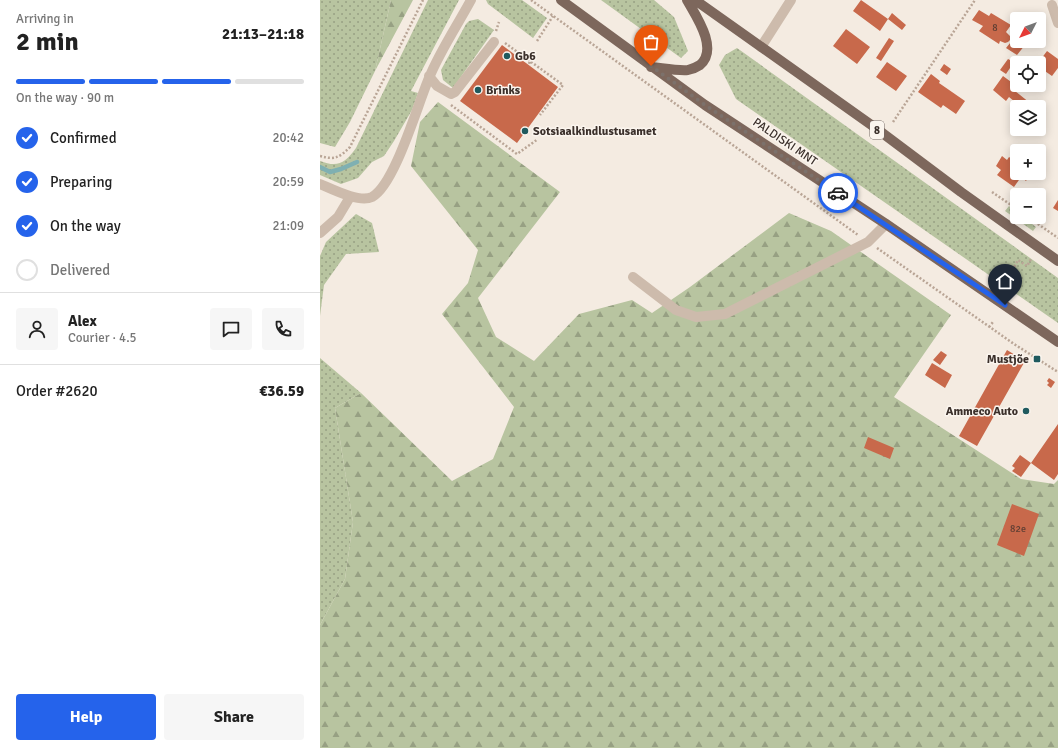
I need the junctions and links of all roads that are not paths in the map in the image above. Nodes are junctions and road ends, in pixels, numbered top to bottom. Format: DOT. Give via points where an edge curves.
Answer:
graph roads {
  1 [pos="471,0"];
  2 [pos="561,0"];
  3 [pos="687,0"];
  4 [pos="695,0"];
  5 [pos="791,0"];
  6 [pos="1052,4"];
  7 [pos="1058,23"];
  8 [pos="496,39"];
  9 [pos="761,47"];
  10 [pos="651,66"];
  11 [pos="429,76"];
  12 [pos="324,185"];
  13 [pos="350,197"];
  14 [pos="886,224"];
  15 [pos="320,233"];
  16 [pos="1058,261"];
  17 [pos="633,277"];
  18 [pos="1058,342"];
  1 -- 11 [label="street"];
  2 -- 10 [label="main road, PALDISKI MNT"];
  3 -- 10 [label="main road" via="705,34 707,48 703,62 688,70"];
  4 -- 9 [label="main road, 8"];
  5 -- 9 [label="street"];
  6 -- 7 [label="street"];
  8 -- 11 [label="street" via="455,92 447,93"];
  9 -- 16 [label="main road, 8"];
  10 -- 14 [label="main road, PALDISKI MNT" via="705,105"];
  11 -- 13 [label="street" via="399,156 379,192 370,198"];
  12 -- 13 [label="street"];
  13 -- 15 [label="street" via="338,217"];
  14 -- 17 [label="street" via="868,242 725,314 696,317 676,310"];
  14 -- 18 [label="main road, PALDISKI MNT"];
}
